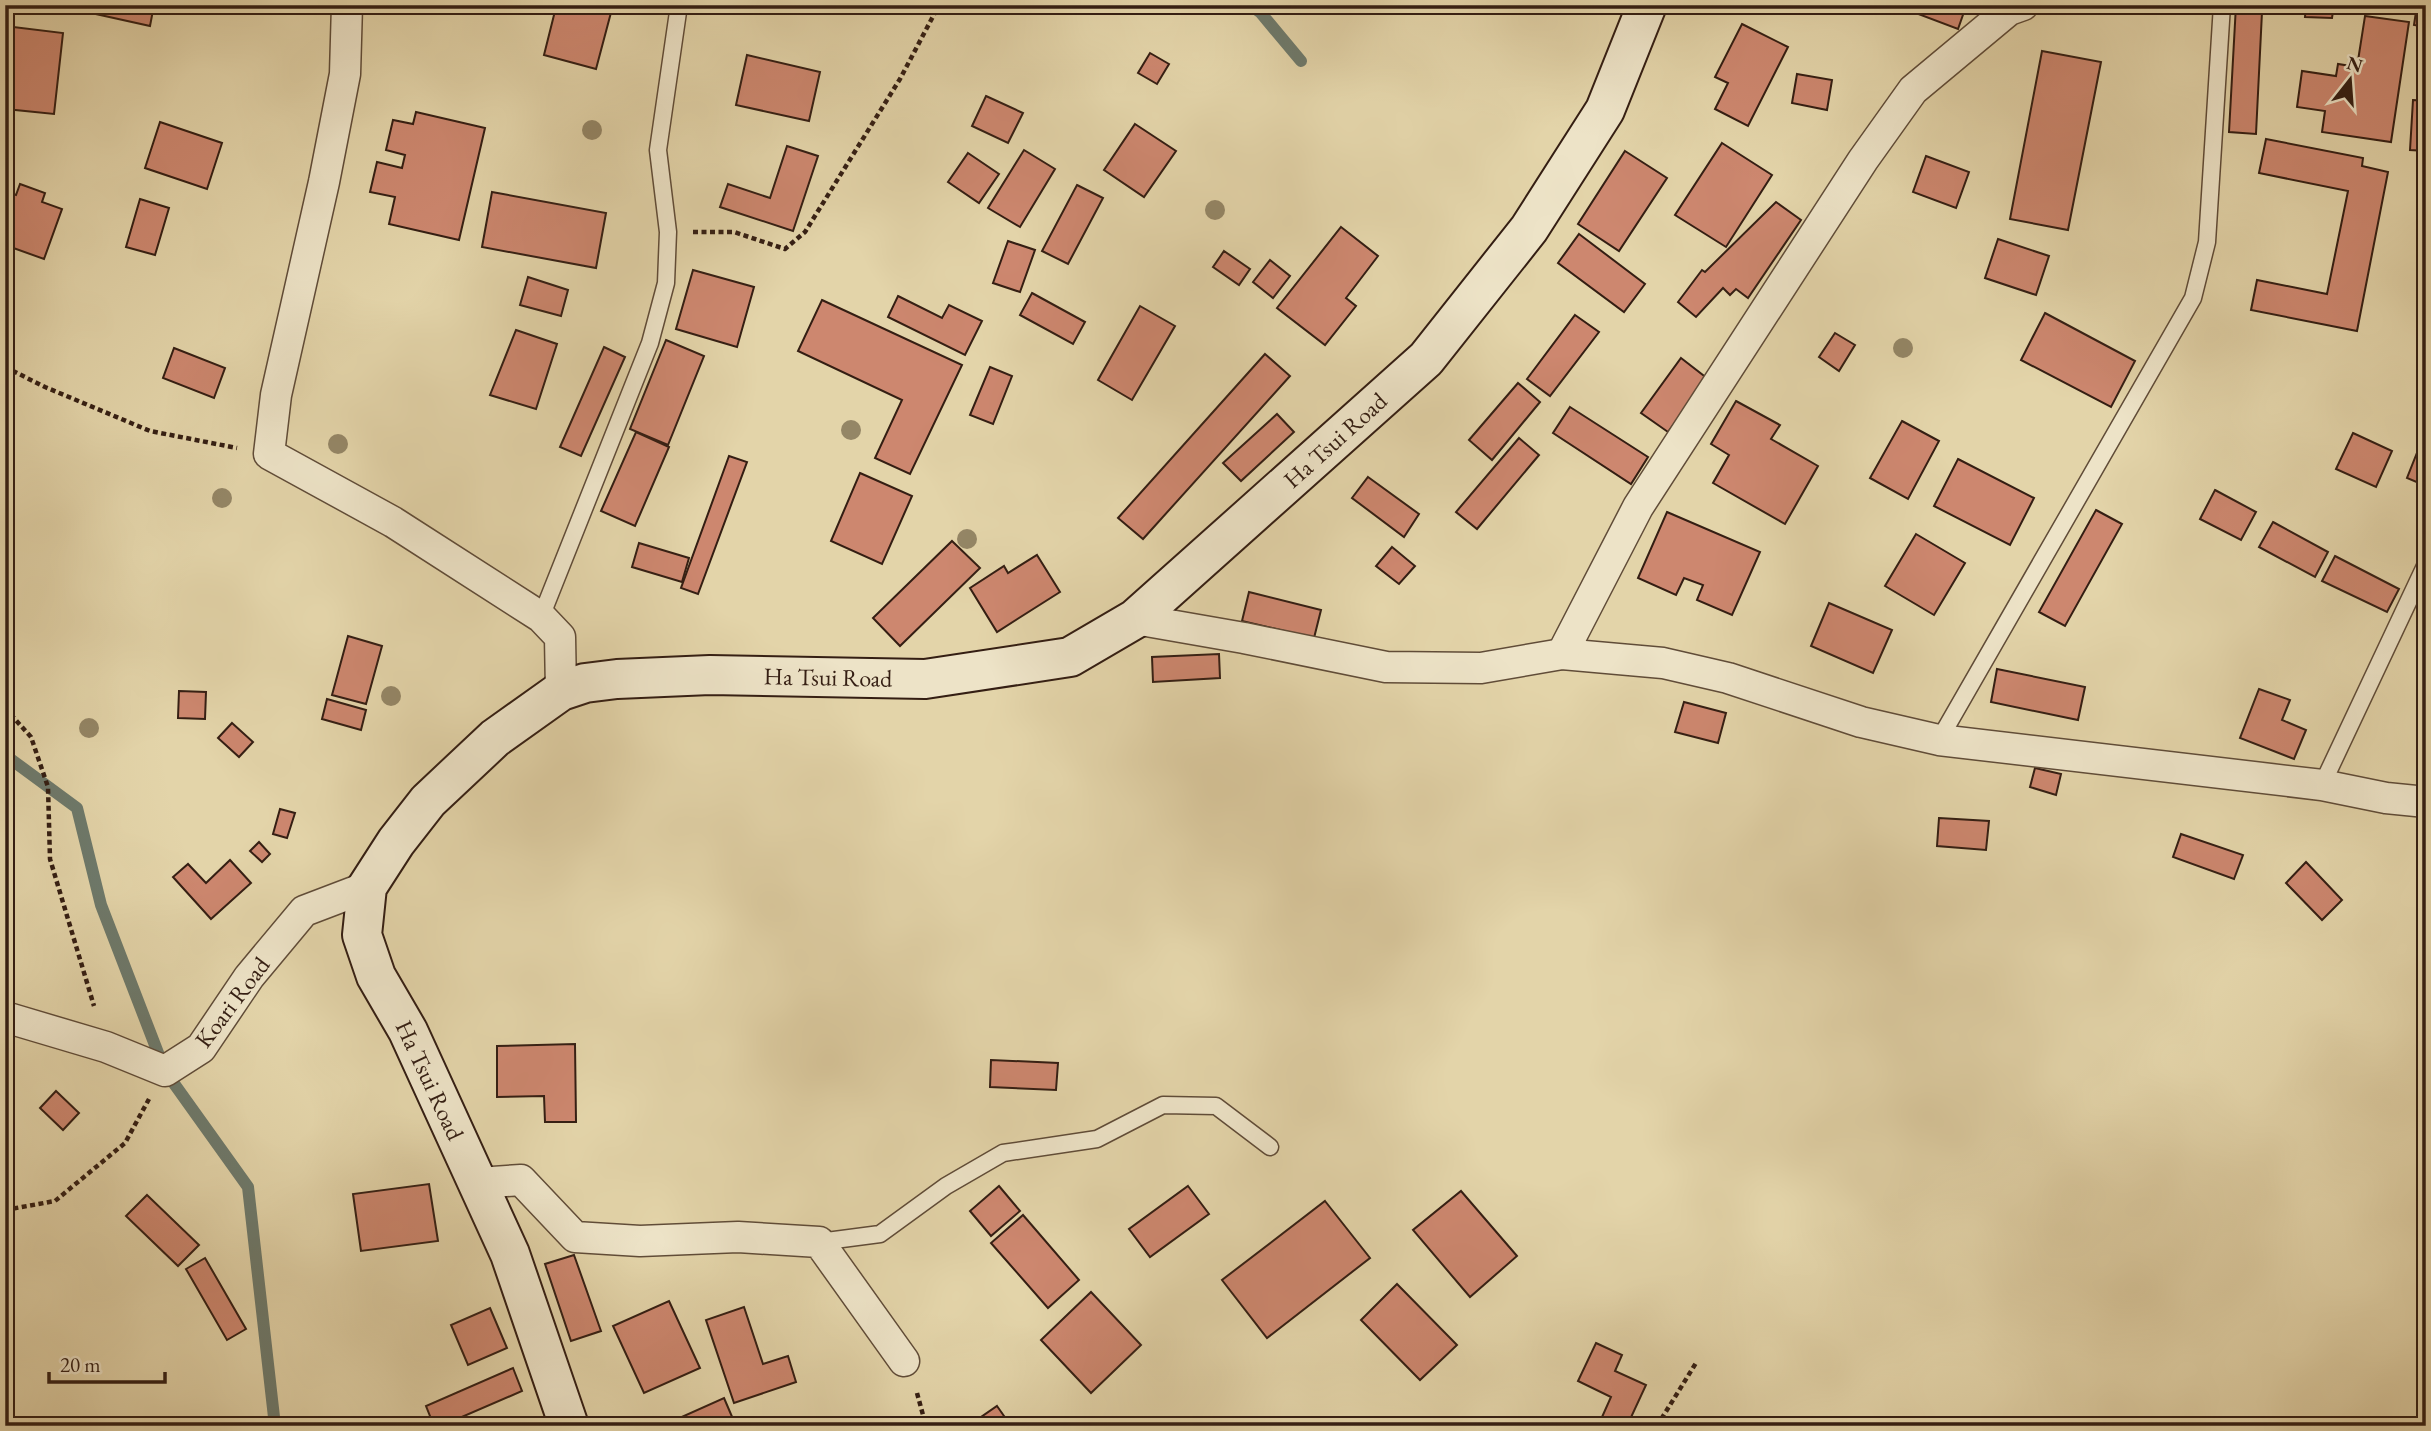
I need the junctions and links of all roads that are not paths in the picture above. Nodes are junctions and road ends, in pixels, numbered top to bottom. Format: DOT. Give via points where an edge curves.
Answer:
graph roads {
  1 [pos="347,5"];
  2 [pos="679,5"];
  3 [pos="1647,5"];
  4 [pos="2023,5"];
  5 [pos="2222,5"];
  6 [pos="2426,564"];
  7 [pos="541,617"];
  8 [pos="1135,619"];
  9 [pos="1562,654"];
  10 [pos="561,691"];
  11 [pos="1939,740"];
  12 [pos="2322,785"];
  13 [pos="2426,802"];
  14 [pos="367,887"];
  15 [pos="5,1017"];
  16 [pos="1270,1147"];
  17 [pos="478,1183"];
  18 [pos="819,1242"];
  19 [pos="904,1361"];
  20 [pos="569,1426"];
  1 -- 7 [label="street" via="345,74 276,395 269,454 393,522"];
  2 -- 7 [label="lane" via="658,150 668,232 666,283 650,343"];
  3 -- 8 [label="street, Ha Tsui Road" via="1605,110 1529,229 1426,359"];
  4 -- 9 [label="street" via="2009,10 1913,90 1884,130 1638,507"];
  5 -- 11 [label="lane" via="2207,242 2193,298"];
  6 -- 12 [label="lane"];
  7 -- 10 [label="street" via="560,637"];
  8 -- 9 [label="street" via="1386,667 1481,667"];
  8 -- 10 [label="street, Ha Tsui Road" via="1070,657 925,678 709,675 617,679"];
  9 -- 11 [label="street" via="1664,663 1728,678 1861,722"];
  10 -- 14 [label="street, Ha Tsui Road" via="495,738 428,801"];
  11 -- 12 [label="street"];
  12 -- 13 [label="street"];
  14 -- 15 [label="street, Koari Road" via="304,911 248,977 201,1048 165,1071 106,1047"];
  14 -- 17 [label="street, Ha Tsui Road" via="362,935 376,976 408,1031"];
  16 -- 18 [label="lane" via="1216,1106 1163,1105 1097,1139 1003,1153 946,1186 880,1234"];
  17 -- 18 [label="street" via="521,1180 575,1237"];
  17 -- 20 [label="street, Ha Tsui Road" via="510,1254"];
  18 -- 19 [label="street"];
}
